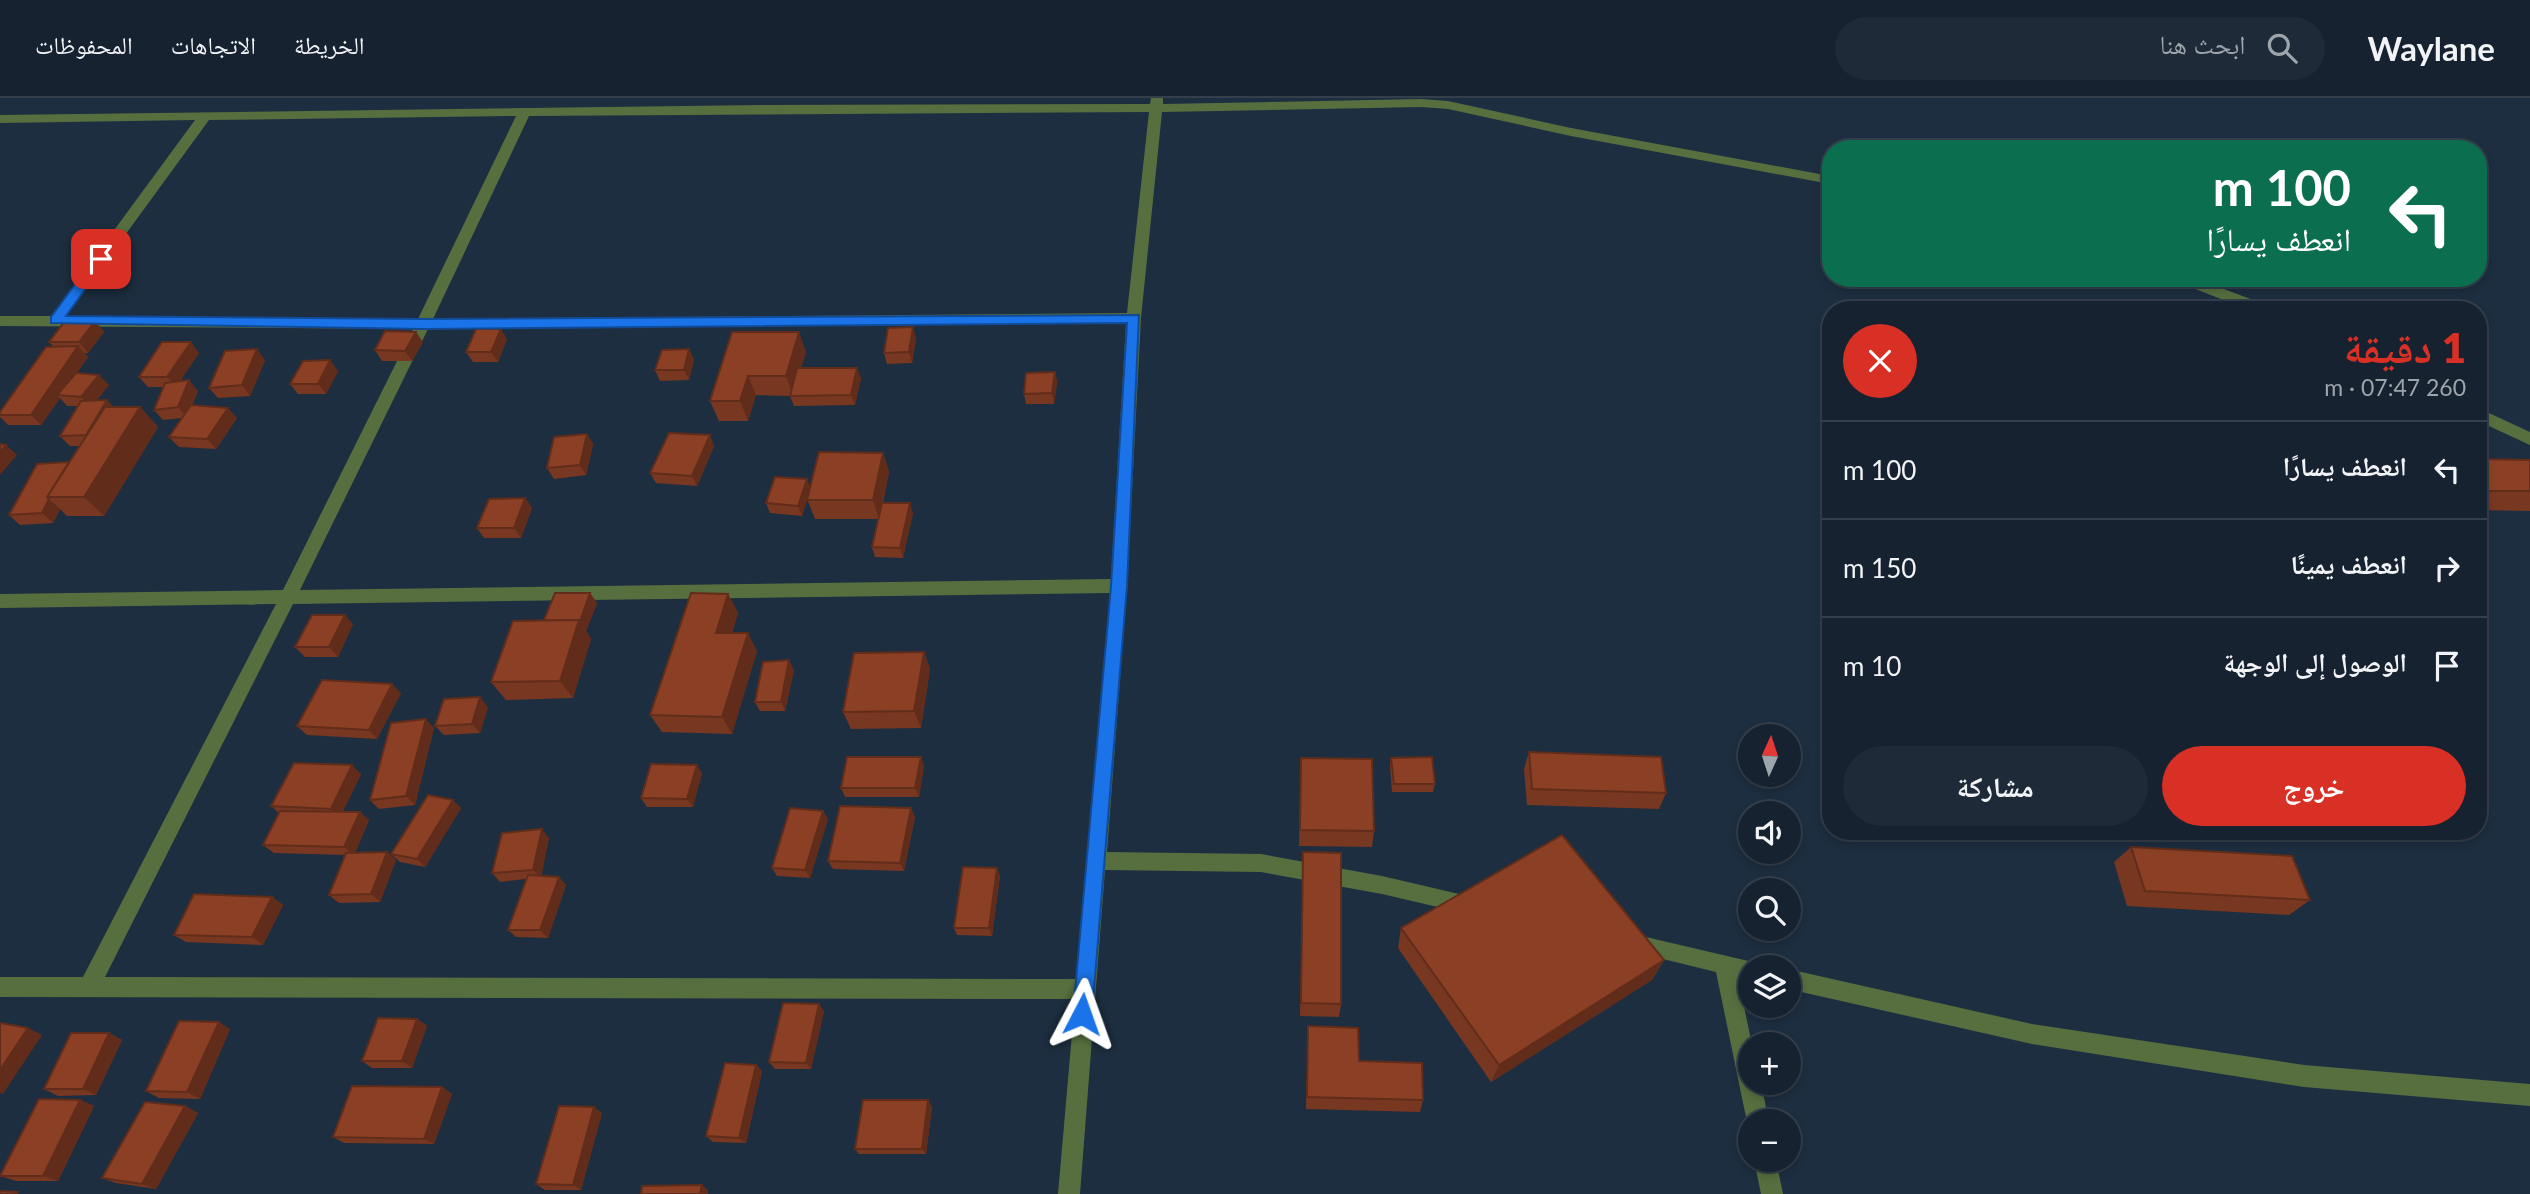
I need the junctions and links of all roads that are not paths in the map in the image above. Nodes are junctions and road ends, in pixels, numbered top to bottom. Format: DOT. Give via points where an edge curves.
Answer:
graph roads {
  1 [pos="366,98"];
  2 [pos="1307,102"];
  3 [pos="1157,103"];
  4 [pos="1257,103"];
  5 [pos="524,113"];
  6 [pos="356,114"];
  7 [pos="205,116"];
  8 [pos="0,119"];
  9 [pos="1822,179"];
  10 [pos="2204,287"];
  11 [pos="2240,301"];
  12 [pos="1134,318"];
  13 [pos="56,320"];
  14 [pos="0,321"];
  15 [pos="424,324"];
  16 [pos="2487,418"];
  17 [pos="2530,439"];
  18 [pos="1119,586"];
  19 [pos="289,598"];
  20 [pos="0,601"];
  21 [pos="1095,861"];
  22 [pos="1488,909"];
  23 [pos="1620,940"];
  24 [pos="1725,964"];
  25 [pos="1738,967"];
  26 [pos="1801,982"];
  27 [pos="0,987"];
  28 [pos="89,987"];
  29 [pos="1084,989"];
  30 [pos="2530,1095"];
  31 [pos="1755,1109"];
  32 [pos="1767,1172"];
  33 [pos="1069,1194"];
  34 [pos="1772,1194"];
  1 -- 6 [label="street"];
  2 -- 4 [label="street"];
  2 -- 9 [label="street" via="1448,105"];
  3 -- 4 [label="street"];
  3 -- 5 [label="street"];
  3 -- 12 [label="street"];
  5 -- 6 [label="street"];
  5 -- 15 [label="street"];
  6 -- 7 [label="street"];
  7 -- 8 [label="street"];
  7 -- 13 [label="street"];
  10 -- 11 [label="street"];
  12 -- 15 [label="street"];
  12 -- 18 [label="street"];
  13 -- 14 [label="street"];
  13 -- 15 [label="street"];
  15 -- 19 [label="street"];
  16 -- 17 [label="street"];
  18 -- 19 [label="street"];
  18 -- 21 [label="street"];
  19 -- 20 [label="street"];
  19 -- 28 [label="street"];
  21 -- 22 [label="street" via="1261,863"];
  21 -- 29 [label="street"];
  23 -- 24 [label="street"];
  24 -- 25 [label="street"];
  24 -- 31 [label="street"];
  26 -- 30 [label="street" via="2032,1034 2304,1076"];
  27 -- 28 [label="street"];
  28 -- 29 [label="street"];
  29 -- 33 [label="street"];
  32 -- 34 [label="street"];
}
